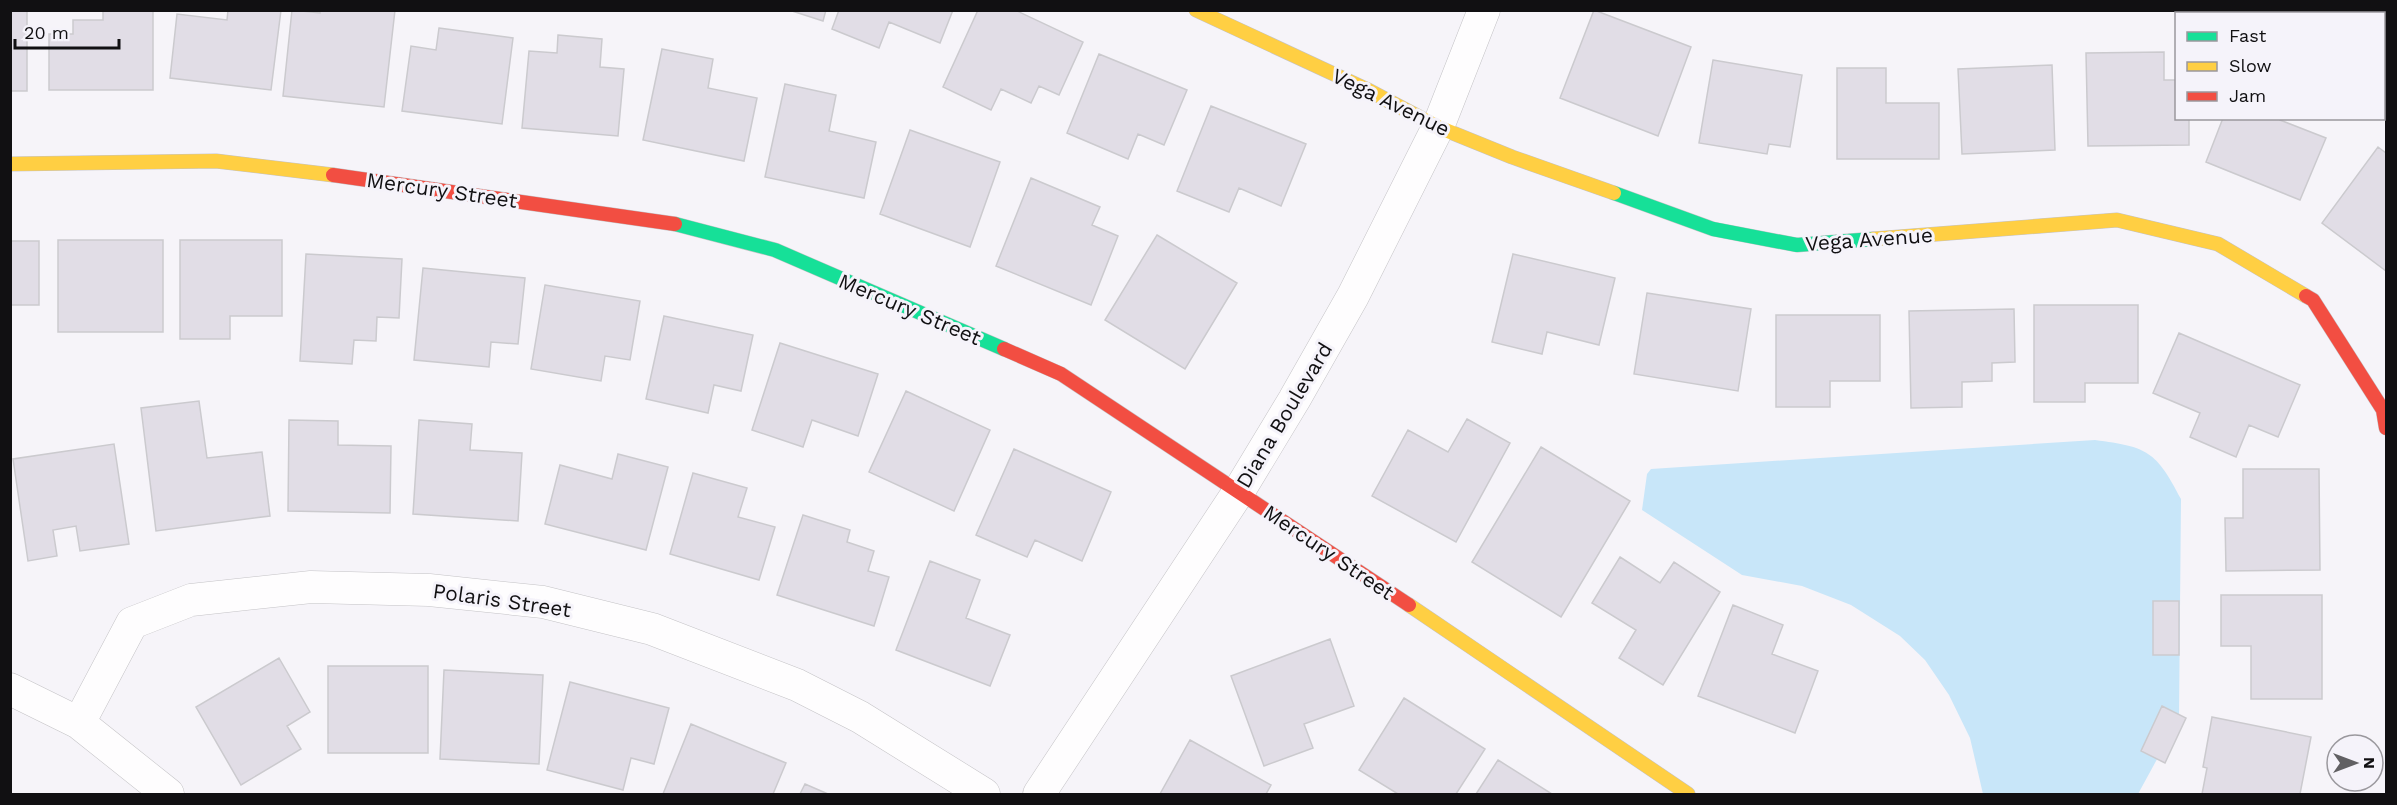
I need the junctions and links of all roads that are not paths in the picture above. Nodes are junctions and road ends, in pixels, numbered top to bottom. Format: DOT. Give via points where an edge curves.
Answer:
graph roads {
  1 [pos="1196,10"];
  2 [pos="1484,10"];
  3 [pos="1438,127"];
  4 [pos="10,164"];
  5 [pos="2386,428"];
  6 [pos="1239,491"];
  7 [pos="10,689"];
  8 [pos="78,723"];
  9 [pos="168,795"];
  10 [pos="984,795"];
  11 [pos="1039,795"];
  12 [pos="1688,795"];
  1 -- 3 [label="street, Vega Avenue"];
  2 -- 3 [label="street, Diana Boulevard"];
  3 -- 5 [label="street, Vega Avenue" via="1512,158 1713,229 1797,245 2117,220 2218,244 2313,300 2383,410"];
  3 -- 6 [label="street, Diana Boulevard" via="1353,296"];
  4 -- 6 [label="street, Mercury Street" via="228,162 686,226 775,250 1061,374"];
  6 -- 11 [label="street, Diana Boulevard"];
  6 -- 12 [label="street, Mercury Street"];
  7 -- 8 [label="street"];
  8 -- 9 [label="street"];
  8 -- 10 [label="street, Polaris Street" via="132,623 191,600 311,587 429,590 543,602 652,629 797,685 860,717"];
}
